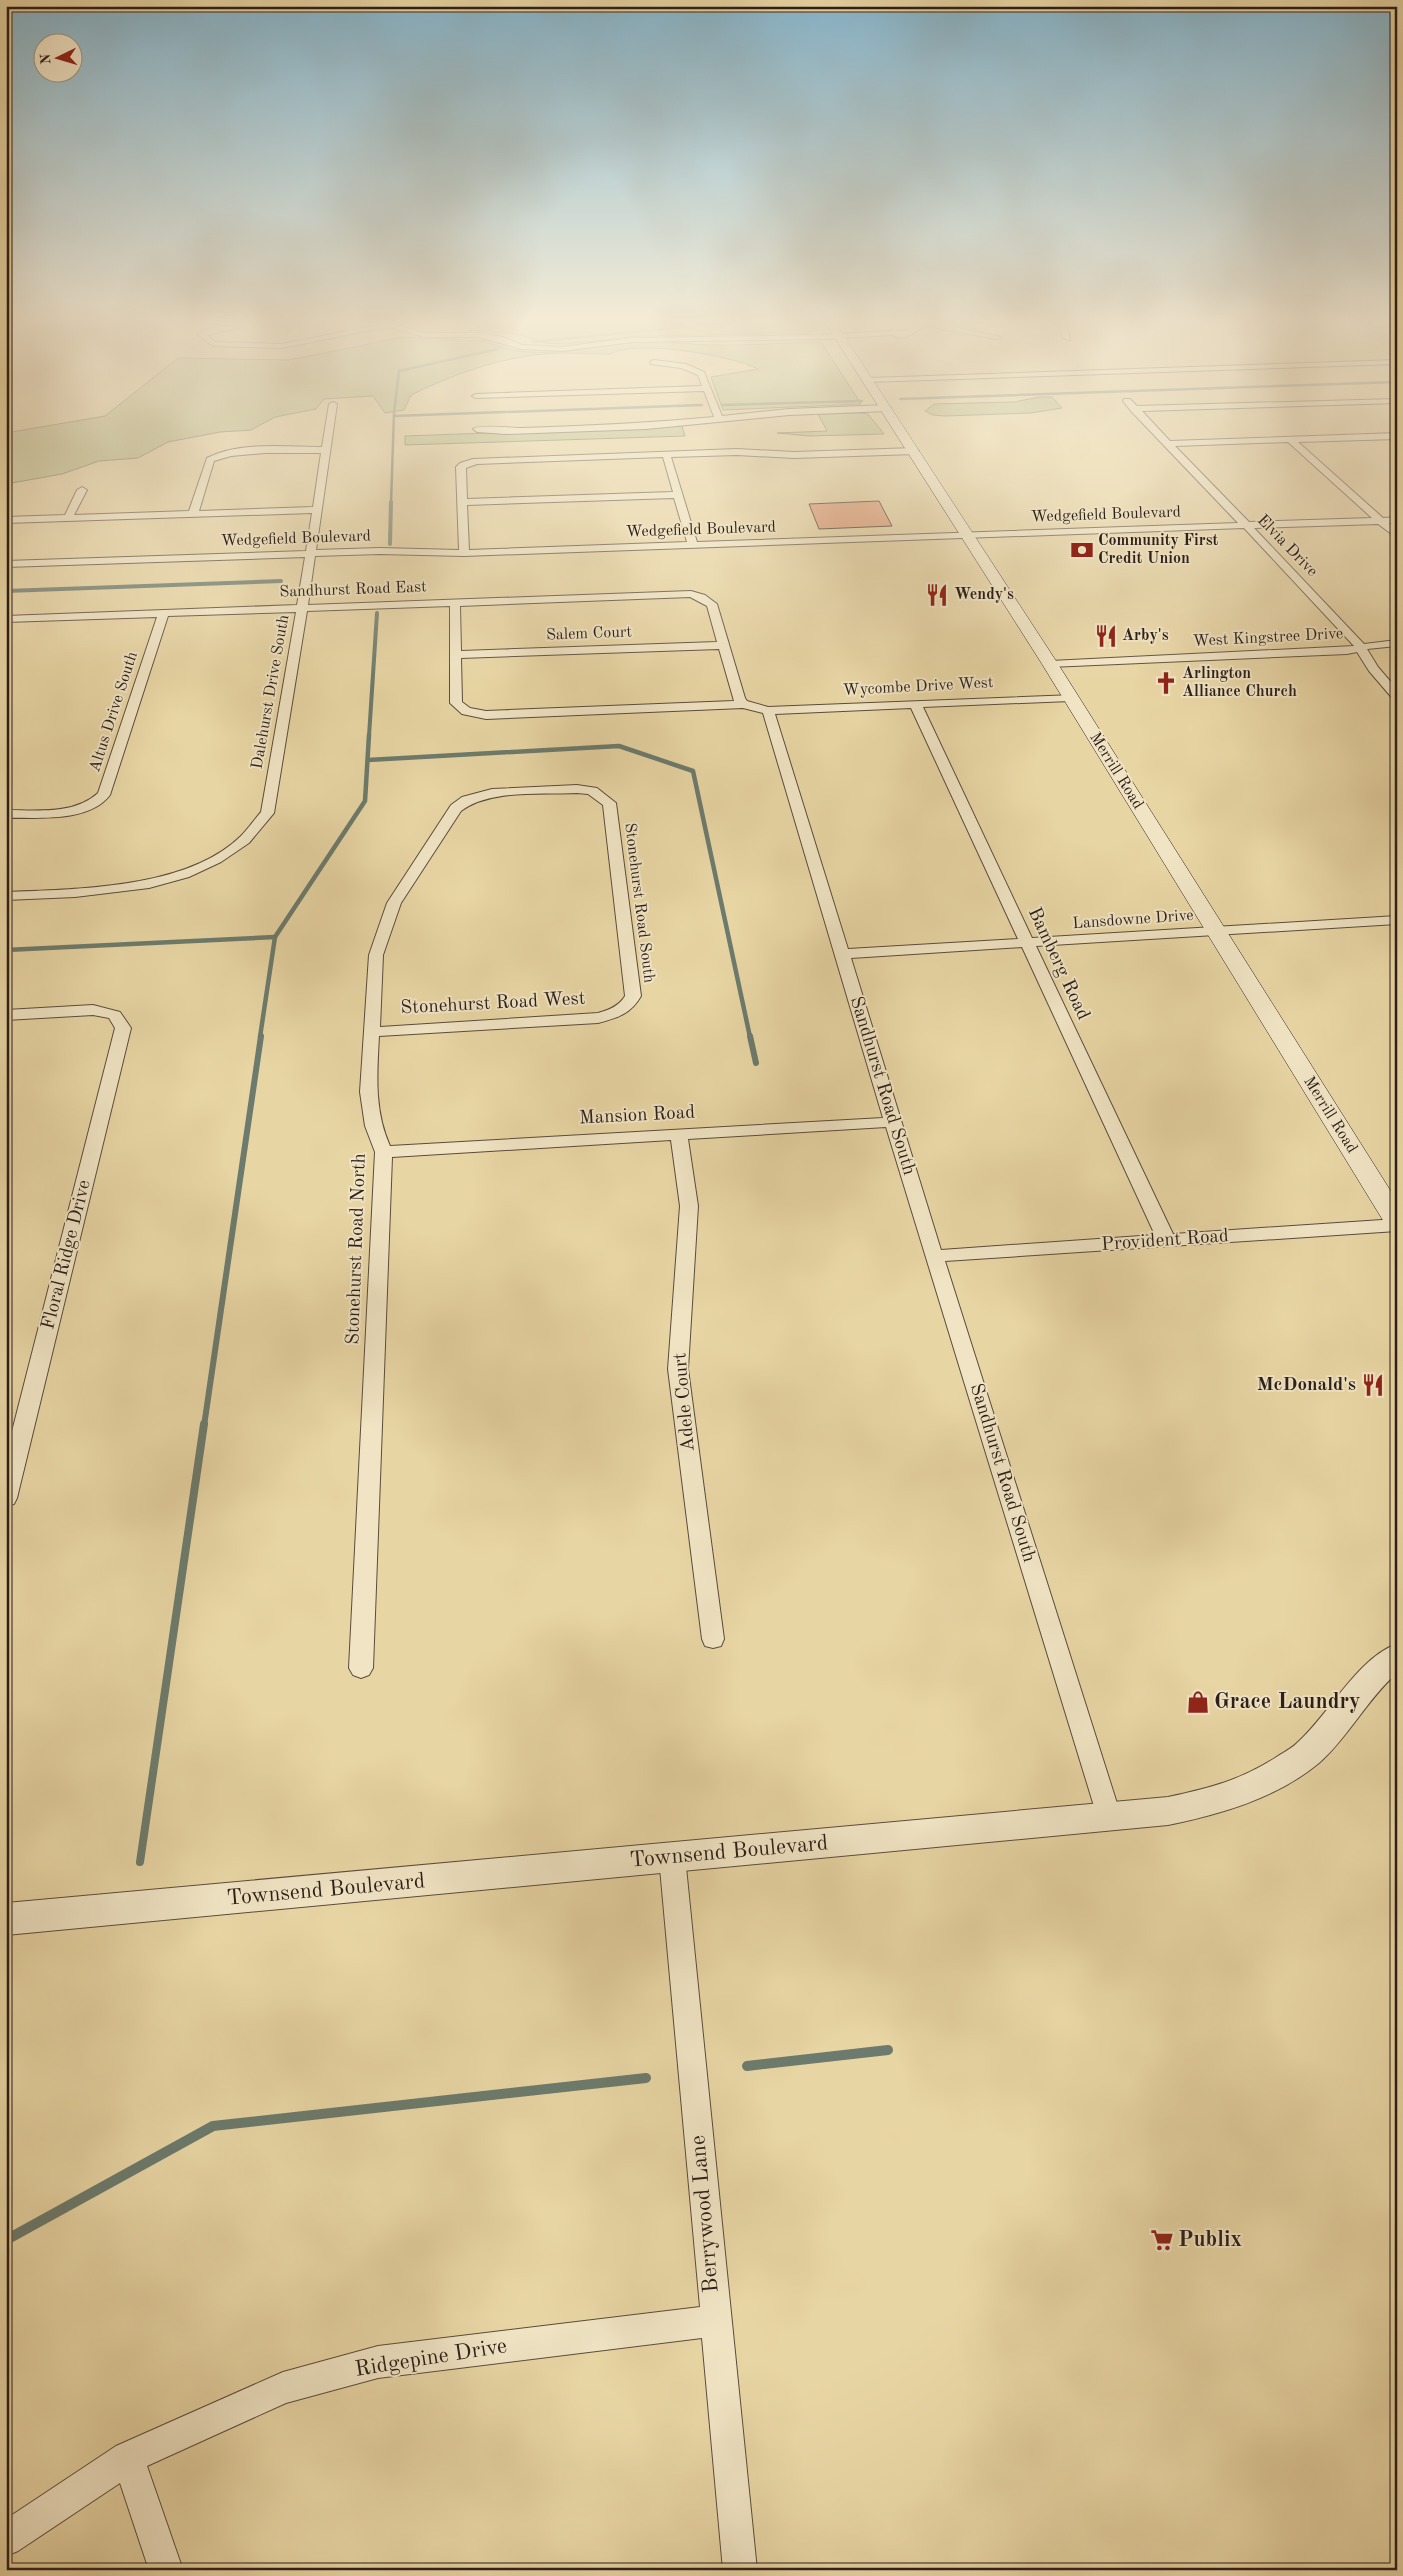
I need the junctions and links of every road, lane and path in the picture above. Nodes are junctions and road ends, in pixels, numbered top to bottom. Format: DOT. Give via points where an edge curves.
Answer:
graph roads {
  1 [pos="327,442"];
  2 [pos="909,442"];
  3 [pos="1211,442"];
  4 [pos="1293,442"];
  5 [pos="1167,444"];
  6 [pos="326,450"];
  7 [pos="915,451"];
  8 [pos="666,454"];
  9 [pos="82,490"];
  10 [pos="678,495"];
  11 [pos="462,502"];
  12 [pos="318,510"];
  13 [pos="193,514"];
  14 [pos="68,518"];
  15 [pos="6,520"];
  16 [pos="1380,520"];
  17 [pos="1397,520"];
  18 [pos="1246,525"];
  19 [pos="1397,534"];
  20 [pos="969,536"];
  21 [pos="693,545"];
  22 [pos="464,553"];
  23 [pos="311,554"];
  24 [pos="6,564"];
  25 [pos="700,597"];
  26 [pos="455,602"];
  27 [pos="302,608"];
  28 [pos="163,614"];
  29 [pos="6,620"];
  30 [pos="1397,643"];
  31 [pos="724,645"];
  32 [pos="1362,648"];
  33 [pos="455,656"];
  34 [pos="1050,664"];
  35 [pos="1070,697"];
  36 [pos="1397,697"];
  37 [pos="743,704"];
  38 [pos="916,704"];
  39 [pos="768,711"];
  40 [pos="466,800"];
  41 [pos="6,814"];
  42 [pos="230,851"];
  43 [pos="6,896"];
  44 [pos="1397,920"];
  45 [pos="1216,932"];
  46 [pos="1026,944"];
  47 [pos="841,954"];
  48 [pos="618,1013"];
  49 [pos="6,1015"];
  50 [pos="371,1032"];
  51 [pos="894,1122"];
  52 [pos="680,1134"];
  53 [pos="384,1152"];
  54 [pos="1397,1224"];
  55 [pos="1167,1241"];
  56 [pos="934,1256"];
  57 [pos="6,1498"];
  58 [pos="1041,1599"];
  59 [pos="713,1639"];
  60 [pos="1397,1656"];
  61 [pos="361,1668"];
  62 [pos="1109,1816"];
  63 [pos="672,1857"];
  64 [pos="6,1919"];
  65 [pos="716,2321"];
  66 [pos="128,2458"];
  67 [pos="6,2540"];
  68 [pos="166,2570"];
  69 [pos="740,2570"];
  1 -- 6 [label="street, Dalehurst Drive South"];
  2 -- 7 [label="main road, Merrill Road"];
  3 -- 5 [label="street"];
  4 -- 16 [label="street"];
  5 -- 18 [label="street, Elvia Drive"];
  6 -- 12 [label="street, Dalehurst Drive South"];
  6 -- 13 [label="street" via="235,452 214,457 210,460"];
  7 -- 8 [label="street" via="794,455 737,452"];
  7 -- 20 [label="main road, Merrill Road"];
  8 -- 10 [label="street"];
  8 -- 11 [label="street" via="468,462 461,468"];
  9 -- 14 [label="street"];
  10 -- 11 [label="street"];
  10 -- 21 [label="street"];
  11 -- 22 [label="street"];
  12 -- 13 [label="street"];
  12 -- 23 [label="street, Dalehurst Drive South"];
  13 -- 14 [label="street"];
  14 -- 15 [label="street"];
  16 -- 17 [label="street, Wedgefield Boulevard"];
  16 -- 18 [label="street, Wedgefield Boulevard"];
  16 -- 19 [label="street"];
  18 -- 20 [label="street, Wedgefield Boulevard"];
  18 -- 32 [label="street, Elvia Drive"];
  20 -- 21 [label="street, Wedgefield Boulevard"];
  20 -- 34 [label="main road, Merrill Road"];
  21 -- 22 [label="street, Wedgefield Boulevard"];
  22 -- 23 [label="street, Wedgefield Boulevard"];
  23 -- 24 [label="street, Wedgefield Boulevard"];
  23 -- 27 [label="street, Dalehurst Drive South"];
  25 -- 26 [label="street, Sandhurst Road East" via="679,594"];
  25 -- 31 [label="street" via="712,604"];
  26 -- 27 [label="street, Sandhurst Road East"];
  26 -- 33 [label="street"];
  27 -- 28 [label="street, Sandhurst Road East"];
  27 -- 42 [label="street, Dalehurst Drive South" via="267,813 245,840"];
  28 -- 29 [label="street, Sandhurst Road East"];
  28 -- 41 [label="street, Altus Drive South" via="101,800 83,808"];
  30 -- 32 [label="street, West Kingstree Drive"];
  31 -- 33 [label="street, Salem Court"];
  31 -- 37 [label="street"];
  32 -- 34 [label="street, West Kingstree Drive"];
  32 -- 36 [label="street, Elvia Drive" via="1386,686"];
  33 -- 37 [label="street" via="456,703 466,710 486,714"];
  34 -- 35 [label="main road, Merrill Road"];
  35 -- 38 [label="street, Wycombe Drive West"];
  35 -- 45 [label="main road, Merrill Road"];
  37 -- 39 [label="street"];
  38 -- 39 [label="street, Wycombe Drive West"];
  38 -- 46 [label="street, Bamberg Road"];
  39 -- 47 [label="street, Sandhurst Road South"];
  40 -- 48 [label="street, Stonehurst Road South" via="492,792 568,790 592,791 608,803 633,996 628,1006"];
  40 -- 50 [label="street, Stonehurst Road North" via="456,808 394,903 376,955"];
  42 -- 43 [label="street" via="178,875 146,884 107,891"];
  44 -- 45 [label="street, Lansdowne Drive"];
  45 -- 46 [label="street, Lansdowne Drive"];
  45 -- 54 [label="main road, Merrill Road"];
  46 -- 47 [label="street, Lansdowne Drive"];
  46 -- 55 [label="street, Bamberg Road"];
  47 -- 51 [label="street, Sandhurst Road South"];
  48 -- 50 [label="street, Stonehurst Road West" via="598,1018"];
  49 -- 57 [label="street, Floral Ridge Drive" via="93,1010 115,1015 123,1028"];
  50 -- 53 [label="street, Stonehurst Road North" via="368,1092 373,1126"];
  51 -- 52 [label="street, Mansion Road"];
  51 -- 56 [label="street, Sandhurst Road South"];
  52 -- 53 [label="street, Mansion Road"];
  52 -- 59 [label="street, Adele Court" via="690,1206 678,1369"];
  53 -- 61 [label="street, Stonehurst Road North"];
  54 -- 55 [label="street, Provident Road"];
  55 -- 56 [label="street, Provident Road"];
  56 -- 58 [label="street, Sandhurst Road South"];
  58 -- 62 [label="street"];
  60 -- 62 [label="street, Townsend Boulevard" via="1379,1671 1308,1752 1258,1785 1205,1803"];
  62 -- 63 [label="street, Townsend Boulevard"];
  63 -- 64 [label="street, Townsend Boulevard"];
  63 -- 65 [label="street, Berrywood Lane"];
  65 -- 66 [label="street, Ridgepine Drive" via="378,2362 284,2388"];
  65 -- 69 [label="street, Berrywood Lane"];
  66 -- 67 [label="street, Ridgepine Drive"];
  66 -- 68 [label="street"];
}
